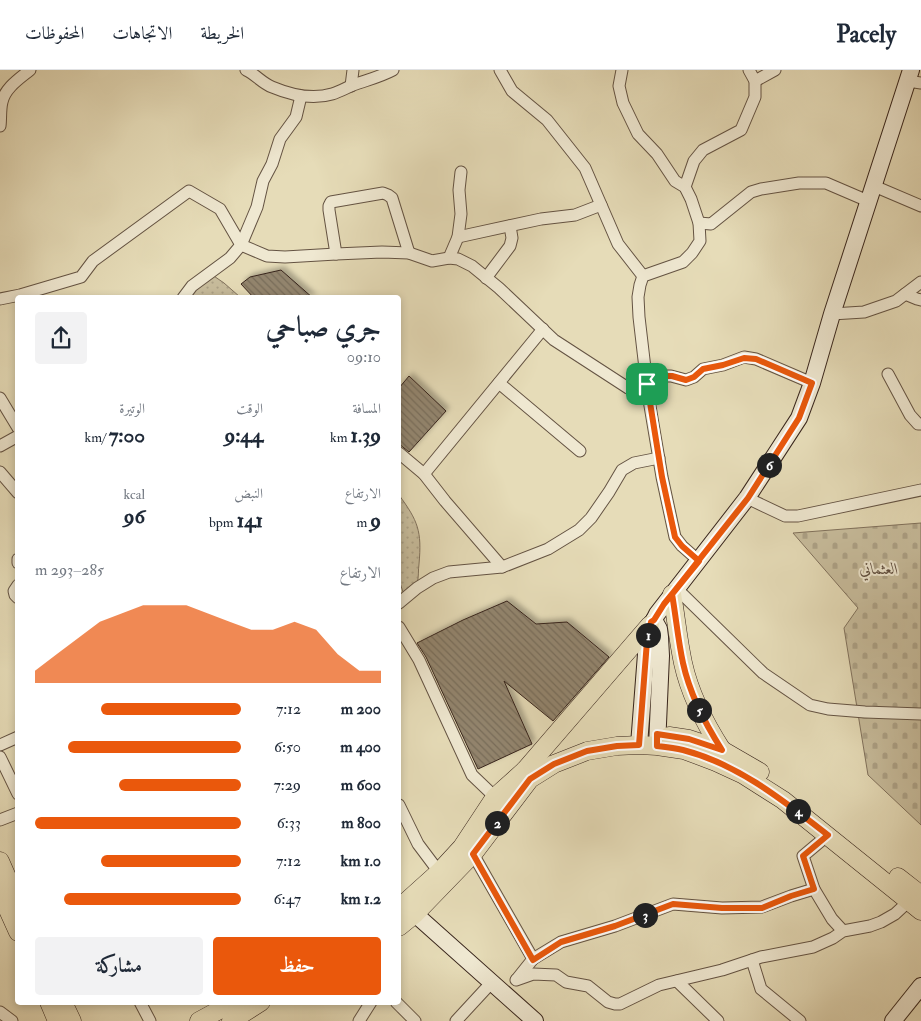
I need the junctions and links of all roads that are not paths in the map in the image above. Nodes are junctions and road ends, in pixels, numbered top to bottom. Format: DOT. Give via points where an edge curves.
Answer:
graph roads {
  1 [pos="30,70"];
  2 [pos="246,70"];
  3 [pos="353,70"];
  4 [pos="393,70"];
  5 [pos="500,70"];
  6 [pos="622,70"];
  7 [pos="749,70"];
  8 [pos="775,70"];
  9 [pos="913,78"];
  10 [pos="755,81"];
  11 [pos="351,86"];
  12 [pos="301,96"];
  13 [pos="0,126"];
  14 [pos="461,172"];
  15 [pos="685,188"];
  16 [pos="871,193"];
  17 [pos="601,205"];
  18 [pos="921,206"];
  19 [pos="699,223"];
  20 [pos="510,226"];
  21 [pos="458,237"];
  22 [pos="241,245"];
  23 [pos="410,253"];
  24 [pos="336,254"];
  25 [pos="449,258"];
  26 [pos="643,276"];
  27 [pos="486,278"];
  28 [pos="921,282"];
  29 [pos="905,294"];
  30 [pos="20,295"];
  31 [pos="185,295"];
  32 [pos="15,296"];
  33 [pos="0,299"];
  34 [pos="921,300"];
  35 [pos="832,314"];
  36 [pos="543,330"];
  37 [pos="888,374"];
  38 [pos="499,383"];
  39 [pos="812,383"];
  40 [pos="648,389"];
  41 [pos="0,398"];
  42 [pos="15,423"];
  43 [pos="921,424"];
  44 [pos="15,438"];
  45 [pos="0,446"];
  46 [pos="580,451"];
  47 [pos="401,455"];
  48 [pos="659,458"];
  49 [pos="0,472"];
  50 [pos="424,474"];
  51 [pos="15,490"];
  52 [pos="921,490"];
  53 [pos="748,498"];
  54 [pos="699,561"];
  55 [pos="502,566"];
  56 [pos="674,592"];
  57 [pos="401,601"];
  58 [pos="652,622"];
  59 [pos="401,630"];
  60 [pos="921,714"];
  61 [pos="15,738"];
  62 [pos="639,739"];
  63 [pos="657,740"];
  64 [pos="0,745"];
  65 [pos="722,750"];
  66 [pos="0,756"];
  67 [pos="525,770"];
  68 [pos="15,788"];
  69 [pos="495,797"];
  70 [pos="401,809"];
  71 [pos="15,814"];
  72 [pos="0,820"];
  73 [pos="828,835"];
  74 [pos="473,854"];
  75 [pos="0,861"];
  76 [pos="439,872"];
  77 [pos="814,889"];
  78 [pos="0,892"];
  79 [pos="15,895"];
  80 [pos="917,902"];
  81 [pos="407,911"];
  82 [pos="401,923"];
  83 [pos="15,925"];
  84 [pos="843,931"];
  85 [pos="533,960"];
  86 [pos="752,960"];
  87 [pos="516,980"];
  88 [pos="677,981"];
  89 [pos="921,986"];
  90 [pos="498,988"];
  91 [pos="50,1005"];
  92 [pos="64,1005"];
  93 [pos="142,1005"];
  94 [pos="228,1005"];
  95 [pos="256,1005"];
  96 [pos="369,1005"];
  97 [pos="399,1005"];
  98 [pos="0,1012"];
  99 [pos="12,1021"];
  100 [pos="58,1021"];
  101 [pos="72,1021"];
  102 [pos="150,1021"];
  103 [pos="199,1021"];
  104 [pos="231,1021"];
  105 [pos="359,1021"];
  106 [pos="415,1021"];
  107 [pos="456,1021"];
  108 [pos="536,1021"];
  109 [pos="718,1021"];
  110 [pos="800,1021"];
  111 [pos="893,1021"];
  1 -- 13 [label="street" via="6,91"];
  2 -- 12 [label="street" via="270,86"];
  3 -- 11 [label="street"];
  4 -- 11 [label="street"];
  5 -- 17 [label="street" via="512,90 547,120 585,168"];
  6 -- 15 [label="street" via="619,86 623,103 638,134 657,154 675,181"];
  7 -- 10 [label="street"];
  8 -- 10 [label="street"];
  9 -- 16 [label="main road"];
  10 -- 15 [label="street" via="755,97 741,130 703,150 694,162"];
  11 -- 12 [label="street" via="314,98"];
  12 -- 22 [label="street" via="296,117 280,139 263,181 257,207"];
  14 -- 21 [label="street"];
  15 -- 19 [label="street"];
  16 -- 18 [label="street"];
  16 -- 19 [label="street" via="826,183 761,189 751,192 711,224"];
  16 -- 35 [label="main road"];
  17 -- 20 [label="street" via="575,214"];
  17 -- 26 [label="street" via="618,244"];
  19 -- 26 [label="street" via="700,241 683,262"];
  20 -- 21 [label="street"];
  20 -- 27 [label="street" via="510,246"];
  21 -- 25 [label="street"];
  22 -- 24 [label="street" via="267,256 285,258"];
  22 -- 30 [label="street" via="220,209 189,191 93,261 81,277"];
  22 -- 31 [label="street"];
  23 -- 24 [label="street"];
  23 -- 24 [label="street" via="392,198 383,193 331,202 329,210"];
  23 -- 25 [label="street" via="432,261"];
  25 -- 27 [label="street" via="472,266"];
  26 -- 40 [label="street" via="638,318"];
  27 -- 36 [label="street"];
  28 -- 29 [label="street"];
  29 -- 34 [label="street"];
  29 -- 35 [label="street" via="864,312"];
  32 -- 33 [label="street"];
  35 -- 39 [label="main road"];
  36 -- 38 [label="street"];
  36 -- 40 [label="street" via="628,388 636,392"];
  37 -- 43 [label="street" via="910,415"];
  38 -- 46 [label="street"];
  38 -- 50 [label="street"];
  39 -- 40 [label="street" via="756,359 744,358 703,369 686,380 659,376"];
  39 -- 53 [label="main road" via="799,418"];
  40 -- 48 [label="street"];
  41 -- 42 [label="street"];
  44 -- 45 [label="street"];
  47 -- 50 [label="street"];
  48 -- 54 [label="street" via="675,537"];
  48 -- 55 [label="street" via="634,463 622,470 591,518 579,530 548,549"];
  49 -- 51 [label="street"];
  50 -- 55 [label="street"];
  52 -- 53 [label="street" via="798,516 785,516"];
  53 -- 54 [label="main road"];
  54 -- 56 [label="main road"];
  55 -- 57 [label="street" via="448,572 433,578"];
  56 -- 58 [label="main road"];
  56 -- 60 [label="street" via="763,673 810,705 828,709"];
  56 -- 65 [label="main road" via="689,685"];
  58 -- 62 [label="main road" via="647,641"];
  58 -- 63 [label="main road" via="659,629 660,637"];
  58 -- 67 [label="main road"];
  59 -- 69 [label="street" via="419,660 472,775"];
  61 -- 64 [label="street"];
  62 -- 63 [label="main road"];
  62 -- 67 [label="main road" via="617,735 585,740 550,754"];
  62 -- 74 [label="main road" via="587,751 554,764 530,779"];
  63 -- 65 [label="main road" via="689,739"];
  63 -- 73 [label="main road" via="742,774 784,800"];
  65 -- 80 [label="main road" via="792,791"];
  66 -- 68 [label="street"];
  67 -- 69 [label="main road"];
  69 -- 76 [label="main road" via="462,847"];
  70 -- 76 [label="street" via="418,844"];
  71 -- 72 [label="street"];
  73 -- 77 [label="street" via="803,856"];
  73 -- 80 [label="main road"];
  74 -- 81 [label="main road"];
  74 -- 85 [label="street"];
  75 -- 79 [label="main road"];
  76 -- 81 [label="main road"];
  77 -- 84 [label="street"];
  77 -- 85 [label="street" via="762,908 673,904 561,942"];
  78 -- 83 [label="main road"];
  80 -- 84 [label="street" via="870,926"];
  81 -- 82 [label="main road"];
  81 -- 90 [label="main road"];
  84 -- 86 [label="street" via="813,946"];
  85 -- 87 [label="street"];
  86 -- 88 [label="street"];
  86 -- 110 [label="street" via="761,989"];
  87 -- 88 [label="street" via="533,974 556,976 566,982 588,986 615,1004 659,985"];
  87 -- 90 [label="street"];
  88 -- 109 [label="street"];
  89 -- 111 [label="main road"];
  90 -- 107 [label="street"];
  90 -- 108 [label="main road"];
  91 -- 100 [label="main road"];
  92 -- 101 [label="main road"];
  93 -- 102 [label="street"];
  94 -- 103 [label="main road"];
  95 -- 104 [label="main road"];
  96 -- 105 [label="street"];
  97 -- 106 [label="street"];
  98 -- 99 [label="street"];
}
